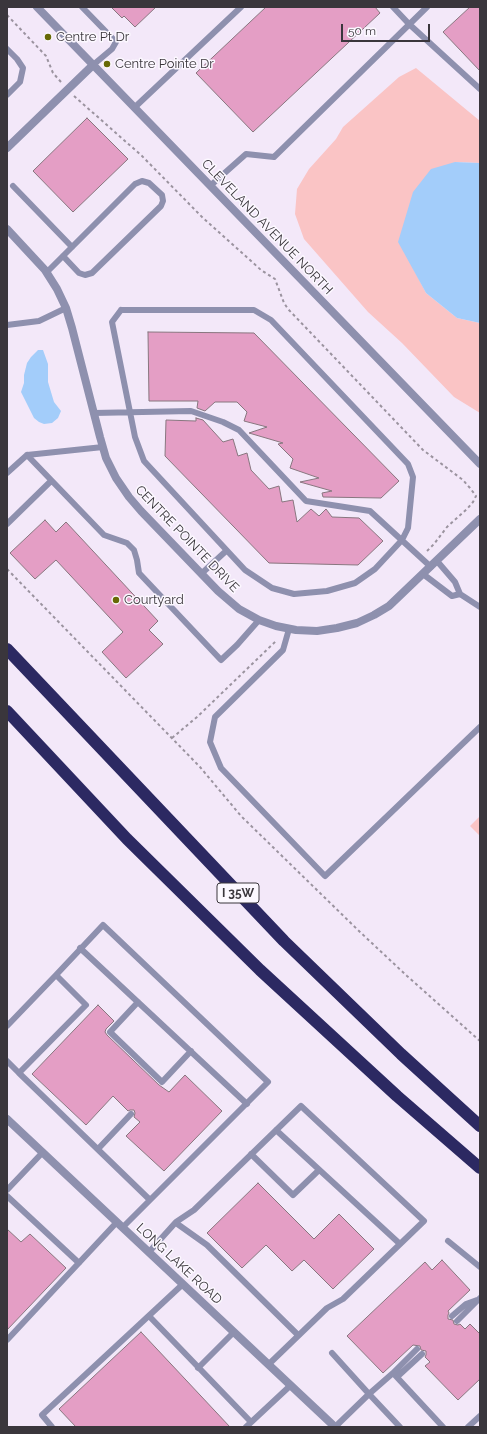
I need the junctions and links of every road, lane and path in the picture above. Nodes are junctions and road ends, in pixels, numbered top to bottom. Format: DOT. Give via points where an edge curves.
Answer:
graph roads {
  1 [pos="37,7"];
  2 [pos="82,7"];
  3 [pos="241,7"];
  4 [pos="393,7"];
  5 [pos="427,7"];
  6 [pos="7,15"];
  7 [pos="409,24"];
  8 [pos="7,49"];
  9 [pos="93,65"];
  10 [pos="480,89"];
  11 [pos="68,90"];
  12 [pos="7,95"];
  13 [pos="134,108"];
  14 [pos="7,148"];
  15 [pos="13,186"];
  16 [pos="210,186"];
  17 [pos="7,229"];
  18 [pos="72,247"];
  19 [pos="63,256"];
  20 [pos="47,272"];
  21 [pos="66,308"];
  22 [pos="7,325"];
  23 [pos="130,412"];
  24 [pos="94,413"];
  25 [pos="103,447"];
  26 [pos="26,455"];
  27 [pos="480,464"];
  28 [pos="7,473"];
  29 [pos="51,480"];
  30 [pos="480,519"];
  31 [pos="7,524"];
  32 [pos="402,540"];
  33 [pos="226,551"];
  34 [pos="421,558"];
  35 [pos="434,564"];
  36 [pos="7,569"];
  37 [pos="201,574"];
  38 [pos="423,574"];
  39 [pos="460,594"];
  40 [pos="480,607"];
  41 [pos="259,620"];
  42 [pos="290,629"];
  43 [pos="276,641"];
  44 [pos="7,649"];
  45 [pos="7,711"];
  46 [pos="480,727"];
  47 [pos="172,738"];
  48 [pos="80,948"];
  49 [pos="56,974"];
  50 [pos="138,1002"];
  51 [pos="7,1026"];
  52 [pos="480,1041"];
  53 [pos="191,1051"];
  54 [pos="7,1061"];
  55 [pos="19,1073"];
  56 [pos="247,1104"];
  57 [pos="131,1114"];
  58 [pos="7,1119"];
  59 [pos="480,1126"];
  60 [pos="276,1130"];
  61 [pos="98,1150"];
  62 [pos="43,1152"];
  63 [pos="251,1154"];
  64 [pos="480,1168"];
  65 [pos="319,1170"];
  66 [pos="7,1190"];
  67 [pos="7,1196"];
  68 [pos="149,1200"];
  69 [pos="176,1223"];
  70 [pos="120,1225"];
  71 [pos="448,1241"];
  72 [pos="400,1244"];
  73 [pos="149,1252"];
  74 [pos="79,1262"];
  75 [pos="480,1267"];
  76 [pos="183,1284"];
  77 [pos="479,1301"];
  78 [pos="149,1316"];
  79 [pos="452,1316"];
  80 [pos="457,1321"];
  81 [pos="234,1332"];
  82 [pos="298,1335"];
  83 [pos="7,1340"];
  84 [pos="417,1349"];
  85 [pos="332,1353"];
  86 [pos="422,1354"];
  87 [pos="268,1364"];
  88 [pos="198,1368"];
  89 [pos="395,1375"];
  90 [pos="291,1385"];
  91 [pos="369,1394"];
  92 [pos="480,1416"];
  93 [pos="248,1425"];
  94 [pos="52,1427"];
  95 [pos="335,1427"];
  96 [pos="400,1427"];
  97 [pos="443,1427"];
  98 [pos="468,1427"];
  1 -- 9 [label="street, CLEVELAND AVENUE NORTH"];
  2 -- 9 [label="lane" via="116,42 112,49"];
  3 -- 13 [label="lane"];
  4 -- 7 [label="lane"];
  5 -- 7 [label="lane"];
  6 -- 11 [label="path" via="46,56 53,73"];
  7 -- 10 [label="lane"];
  7 -- 16 [label="lane" via="274,157 246,154"];
  8 -- 12 [label="lane" via="23,68 20,82"];
  9 -- 11 [label="street"];
  9 -- 13 [label="street, CLEVELAND AVENUE NORTH"];
  11 -- 14 [label="street"];
  11 -- 34 [label="path" via="142,156 203,218 261,270 276,279 288,309 423,450 470,488 476,496 473,502 446,527"];
  13 -- 16 [label="street, CLEVELAND AVENUE NORTH"];
  15 -- 18 [label="lane"];
  16 -- 27 [label="street, CLEVELAND AVENUE NORTH"];
  17 -- 20 [label="street, CENTRE POINTE DRIVE"];
  18 -- 19 [label="lane"];
  18 -- 19 [label="lane" via="138,182 146,181 162,195 161,206 92,273 80,274"];
  19 -- 20 [label="lane"];
  20 -- 21 [label="street, CENTRE POINTE DRIVE"];
  21 -- 22 [label="lane" via="39,321"];
  21 -- 24 [label="street, CENTRE POINTE DRIVE"];
  23 -- 24 [label="lane"];
  23 -- 32 [label="lane" via="191,412 223,422 239,430 306,501 370,511"];
  23 -- 32 [label="lane" via="112,322 121,310 254,310 271,320 408,464 413,477 408,528"];
  23 -- 33 [label="lane" via="135,437 144,461"];
  24 -- 25 [label="street, CENTRE POINTE DRIVE"];
  25 -- 26 [label="lane"];
  25 -- 37 [label="street, CENTRE POINTE DRIVE" via="106,458 128,497"];
  26 -- 28 [label="lane"];
  26 -- 29 [label="lane"];
  29 -- 31 [label="lane"];
  29 -- 41 [label="lane" via="104,535 127,543 134,550 139,573 221,660"];
  30 -- 35 [label="street, CENTRE POINTE DRIVE"];
  32 -- 33 [label="lane" via="375,569 355,583 327,591 294,594 272,588 245,570"];
  32 -- 34 [label="lane"];
  33 -- 37 [label="lane"];
  34 -- 35 [label="lane"];
  35 -- 38 [label="street, CENTRE POINTE DRIVE"];
  35 -- 39 [label="lane" via="455,582"];
  36 -- 47 [label="path"];
  37 -- 41 [label="street, CENTRE POINTE DRIVE" via="223,596"];
  38 -- 39 [label="lane" via="452,596"];
  38 -- 42 [label="street, CENTRE POINTE DRIVE" via="389,606 357,623 317,631"];
  39 -- 40 [label="lane"];
  41 -- 42 [label="street, CENTRE POINTE DRIVE"];
  42 -- 46 [label="lane" via="283,650 215,717 210,742 221,768 325,876"];
  43 -- 47 [label="path"];
  44 -- 59 [label="highway, I 35W" via="284,941"];
  45 -- 64 [label="highway, I 35W" via="127,839 260,970 397,1096"];
  47 -- 52 [label="path" via="200,766 246,820 370,942"];
  48 -- 49 [label="lane"];
  48 -- 50 [label="lane"];
  48 -- 56 [label="lane" via="103,925 268,1082"];
  49 -- 51 [label="lane"];
  49 -- 55 [label="lane" via="86,1004"];
  50 -- 53 [label="lane"];
  50 -- 53 [label="lane" via="110,1032 161,1083"];
  53 -- 56 [label="lane"];
  54 -- 55 [label="lane"];
  55 -- 61 [label="lane"];
  56 -- 68 [label="lane"];
  57 -- 61 [label="lane"];
  58 -- 62 [label="street, LONG LAKE ROAD"];
  60 -- 63 [label="lane"];
  60 -- 65 [label="lane"];
  60 -- 72 [label="lane" via="301,1106 424,1221"];
  61 -- 68 [label="lane"];
  62 -- 66 [label="lane"];
  62 -- 70 [label="street, LONG LAKE ROAD"];
  63 -- 65 [label="lane" via="293,1196"];
  63 -- 69 [label="lane" via="194,1210"];
  65 -- 72 [label="lane"];
  67 -- 74 [label="lane"];
  68 -- 70 [label="lane"];
  69 -- 73 [label="lane"];
  69 -- 82 [label="lane" via="207,1245"];
  70 -- 73 [label="street, LONG LAKE ROAD"];
  70 -- 74 [label="lane"];
  71 -- 75 [label="lane"];
  72 -- 82 [label="lane" via="343,1299 327,1308"];
  73 -- 76 [label="street, LONG LAKE ROAD"];
  74 -- 83 [label="lane"];
  76 -- 78 [label="lane"];
  76 -- 81 [label="street, LONG LAKE ROAD"];
  77 -- 79 [label="lane" via="466,1304"];
  77 -- 80 [label="lane"];
  78 -- 88 [label="lane"];
  78 -- 94 [label="lane" via="42,1415"];
  81 -- 87 [label="street, LONG LAKE ROAD"];
  81 -- 88 [label="lane"];
  82 -- 87 [label="lane"];
  84 -- 89 [label="lane"];
  85 -- 91 [label="lane"];
  86 -- 89 [label="lane"];
  87 -- 90 [label="street, LONG LAKE ROAD"];
  88 -- 93 [label="lane"];
  89 -- 91 [label="lane"];
  89 -- 97 [label="lane"];
  90 -- 93 [label="lane"];
  90 -- 95 [label="street, LONG LAKE ROAD"];
  91 -- 95 [label="lane"];
  91 -- 96 [label="lane"];
  92 -- 98 [label="lane"];
}
